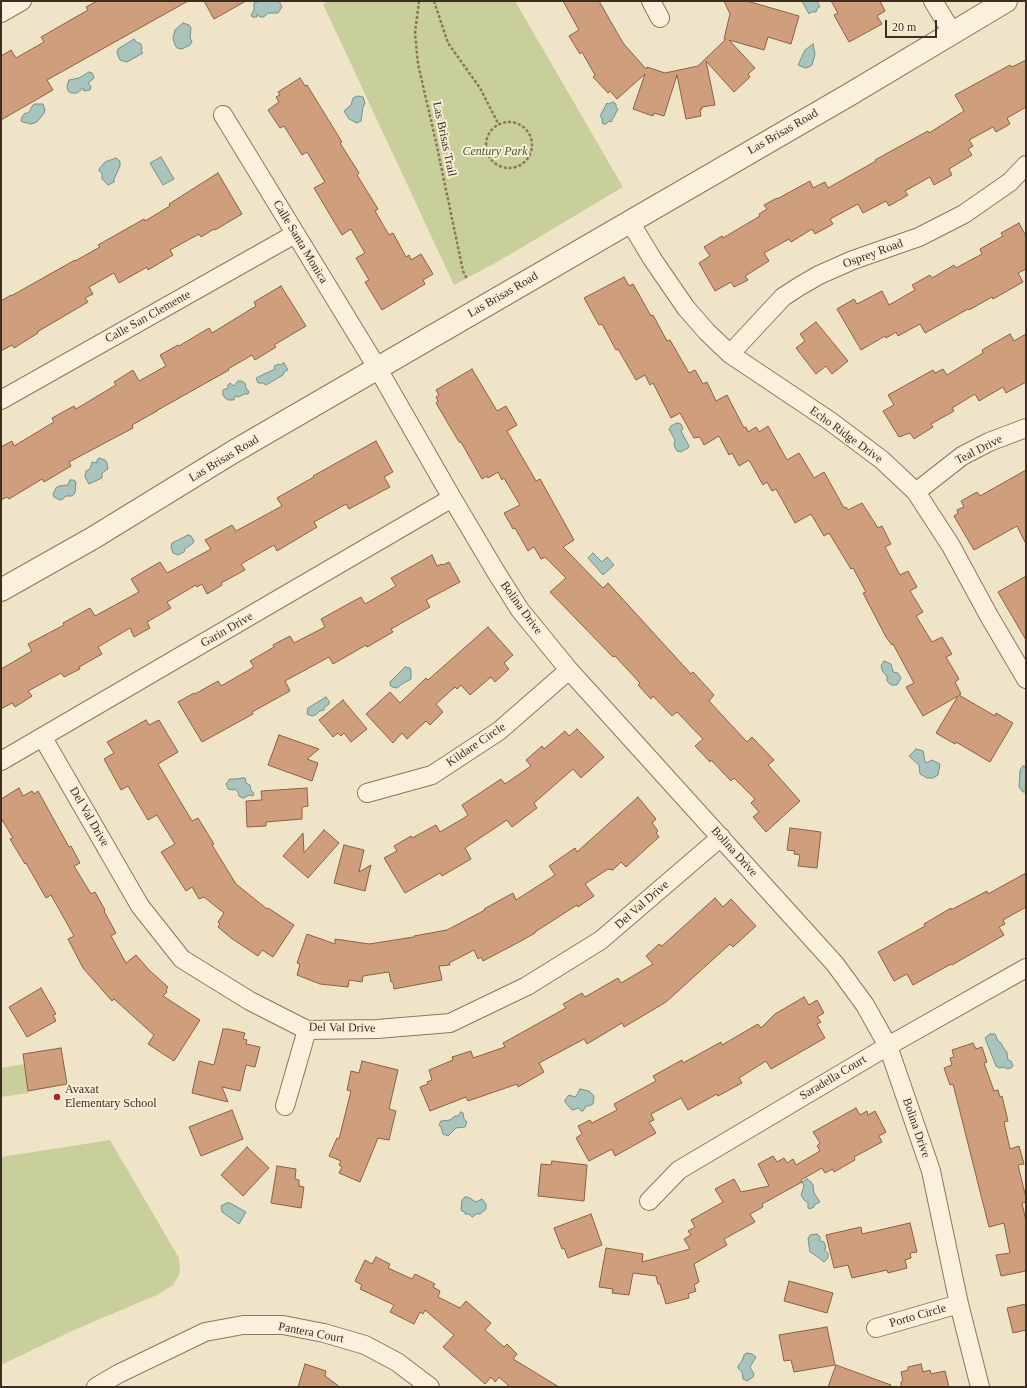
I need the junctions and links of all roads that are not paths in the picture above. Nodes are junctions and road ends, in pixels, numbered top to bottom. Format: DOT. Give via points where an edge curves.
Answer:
graph roads {
  1 [pos="22,1"];
  2 [pos="651,1"];
  3 [pos="933,1"];
  4 [pos="1006,1"];
  5 [pos="1,13"];
  6 [pos="660,18"];
  7 [pos="952,32"];
  8 [pos="223,115"];
  9 [pos="1026,165"];
  10 [pos="630,222"];
  11 [pos="295,234"];
  12 [pos="730,354"];
  13 [pos="378,369"];
  14 [pos="1,400"];
  15 [pos="1026,428"];
  16 [pos="916,492"];
  17 [pos="452,498"];
  18 [pos="1,590"];
  19 [pos="569,670"];
  20 [pos="1026,680"];
  21 [pos="43,738"];
  22 [pos="1,761"];
  23 [pos="367,793"];
  24 [pos="721,837"];
  25 [pos="1026,968"];
  26 [pos="307,1030"];
  27 [pos="888,1046"];
  28 [pos="285,1106"];
  29 [pos="649,1201"];
  30 [pos="959,1304"];
  31 [pos="876,1328"];
  32 [pos="121,1381"];
  33 [pos="96,1387"];
  34 [pos="430,1387"];
  35 [pos="980,1387"];
  1 -- 5 [label="street"];
  2 -- 6 [label="street"];
  3 -- 7 [label="street"];
  4 -- 7 [label="street, Las Brisas Road"];
  7 -- 10 [label="street, Las Brisas Road"];
  8 -- 11 [label="street, Calle Santa Monica"];
  9 -- 12 [label="street, Osprey Road" via="1010,182 964,214 918,237 853,260 800,286 783,297"];
  10 -- 12 [label="street, Echo Ridge Drive" via="686,308"];
  10 -- 13 [label="street, Las Brisas Road"];
  11 -- 13 [label="street, Calle Santa Monica"];
  11 -- 14 [label="street, Calle San Clemente"];
  12 -- 16 [label="street, Echo Ridge Drive" via="830,421 882,460"];
  13 -- 17 [label="street, Bolina Drive"];
  13 -- 18 [label="street, Las Brisas Road"];
  15 -- 16 [label="street, Teal Drive" via="989,442 962,456"];
  16 -- 20 [label="street, Echo Ridge Drive" via="952,546"];
  17 -- 19 [label="street, Bolina Drive" via="520,610"];
  17 -- 21 [label="street, Garin Drive"];
  19 -- 23 [label="street, Kildare Circle" via="499,731 432,775"];
  19 -- 24 [label="street, Bolina Drive"];
  21 -- 22 [label="street, Garin Drive"];
  21 -- 26 [label="street, Del Val Drive" via="140,906 182,959 250,1001"];
  24 -- 26 [label="street, Del Val Drive" via="601,940 527,986 450,1023 377,1029"];
  24 -- 27 [label="street, Bolina Drive" via="835,964 865,1005"];
  25 -- 27 [label="street, Saradella Court"];
  26 -- 28 [label="street"];
  27 -- 29 [label="street, Saradella Court" via="679,1170"];
  27 -- 30 [label="street, Bolina Drive" via="931,1171"];
  30 -- 31 [label="street, Porto Circle"];
  30 -- 35 [label="street, Bolina Drive"];
  32 -- 33 [label="street, Pantera Court"];
  32 -- 34 [label="street, Pantera Court" via="205,1332 244,1325 283,1325 324,1332 365,1345 397,1362"];
}
